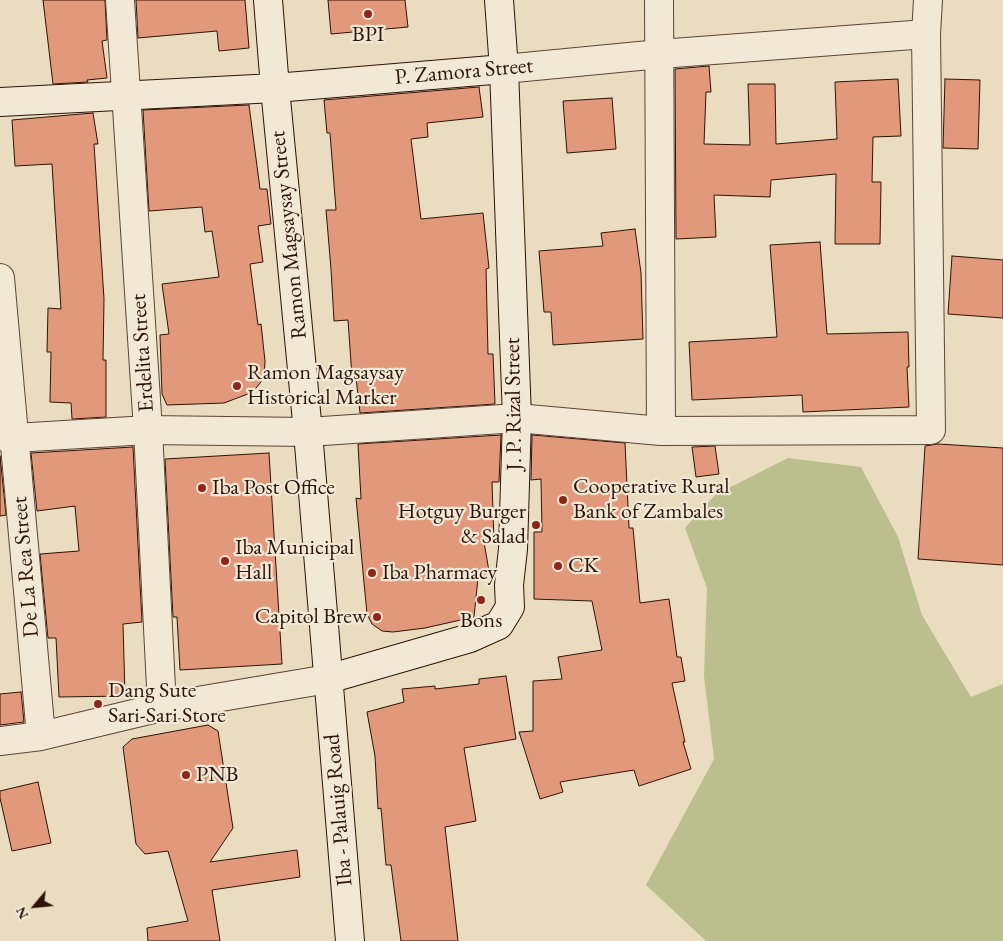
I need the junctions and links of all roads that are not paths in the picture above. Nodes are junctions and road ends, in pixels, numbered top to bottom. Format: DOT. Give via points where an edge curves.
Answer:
graph roads {
  1 [pos="120,0"];
  2 [pos="268,0"];
  3 [pos="499,0"];
  4 [pos="659,0"];
  5 [pos="928,0"];
  6 [pos="926,34"];
  7 [pos="660,54"];
  8 [pos="504,69"];
  9 [pos="274,88"];
  10 [pos="126,95"];
  11 [pos="0,102"];
  12 [pos="0,278"];
  13 [pos="517,418"];
  14 [pos="148,430"];
  15 [pos="661,431"];
  16 [pos="308,432"];
  17 [pos="7,437"];
  18 [pos="328,679"];
  19 [pos="162,707"];
  20 [pos="41,736"];
  21 [pos="0,741"];
  22 [pos="350,941"];
  1 -- 10 [label="street, Erdelita Street"];
  2 -- 9 [label="street, Ramon Magsaysay Street"];
  3 -- 8 [label="street, J. P. Rizal Street"];
  4 -- 7 [label="street"];
  5 -- 6 [label="street"];
  6 -- 7 [label="street, P. Zamora Street"];
  6 -- 15 [label="street" via="931,430"];
  7 -- 8 [label="street, P. Zamora Street"];
  7 -- 15 [label="street"];
  8 -- 9 [label="street, P. Zamora Street"];
  8 -- 13 [label="street, J. P. Rizal Street"];
  9 -- 10 [label="street, P. Zamora Street"];
  9 -- 16 [label="street, Ramon Magsaysay Street"];
  10 -- 11 [label="street, P. Zamora Street"];
  10 -- 14 [label="street, Erdelita Street"];
  12 -- 17 [label="street, De La Rea Street"];
  13 -- 15 [label="street"];
  13 -- 16 [label="street"];
  13 -- 18 [label="street, J. P. Rizal Street" via="510,607 499,625 470,638"];
  14 -- 16 [label="street"];
  14 -- 17 [label="street"];
  14 -- 19 [label="street, Erdelita Street"];
  16 -- 18 [label="street, Ramon Magsaysay Street"];
  17 -- 20 [label="street, De La Rea Street"];
  18 -- 19 [label="street, J. P. Rizal Street"];
  18 -- 22 [label="street, Iba - Palauig Road"];
  19 -- 20 [label="street, J. P. Rizal Street"];
  20 -- 21 [label="street, J. P. Rizal Street"];
}
